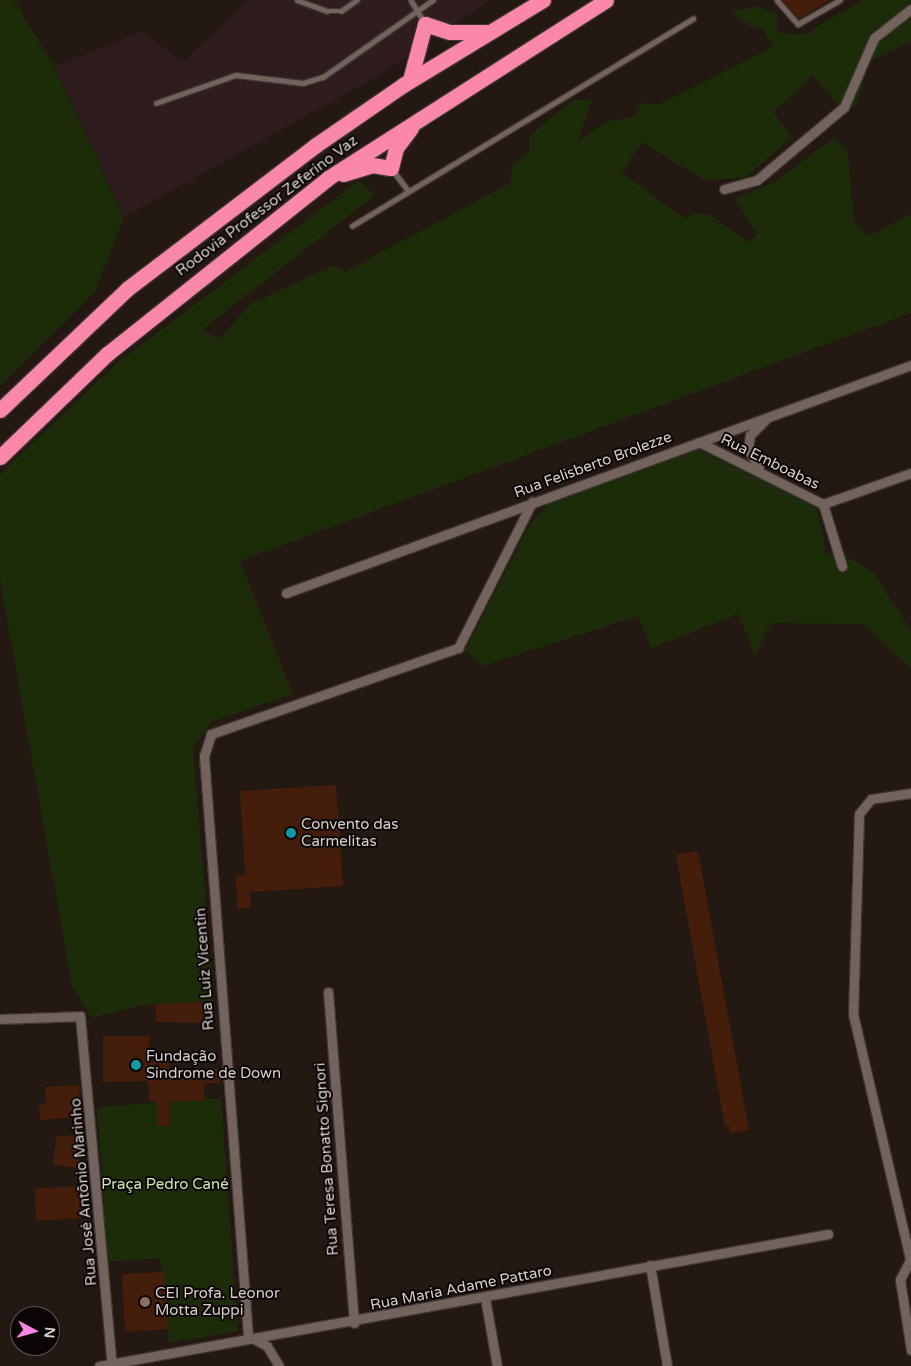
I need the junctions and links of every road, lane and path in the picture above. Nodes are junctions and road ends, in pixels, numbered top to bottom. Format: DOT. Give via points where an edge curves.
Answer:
graph roads {
  1 [pos="297,0"];
  2 [pos="357,0"];
  3 [pos="411,0"];
  4 [pos="433,0"];
  5 [pos="543,0"];
  6 [pos="606,0"];
  7 [pos="777,0"];
  8 [pos="840,0"];
  9 [pos="417,9"];
  10 [pos="911,9"];
  11 [pos="693,19"];
  12 [pos="425,24"];
  13 [pos="490,32"];
  14 [pos="410,80"];
  15 [pos="156,103"];
  16 [pos="420,117"];
  17 [pos="391,168"];
  18 [pos="328,178"];
  19 [pos="724,189"];
  20 [pos="408,190"];
  21 [pos="352,226"];
  22 [pos="911,365"];
  23 [pos="0,410"];
  24 [pos="768,417"];
  25 [pos="699,442"];
  26 [pos="0,457"];
  27 [pos="911,472"];
  28 [pos="767,476"];
  29 [pos="532,502"];
  30 [pos="824,504"];
  31 [pos="842,566"];
  32 [pos="286,593"];
  33 [pos="911,793"];
  34 [pos="328,992"];
  35 [pos="0,1019"];
  36 [pos="828,1234"];
  37 [pos="910,1262"];
  38 [pos="650,1265"];
  39 [pos="911,1278"];
  40 [pos="900,1280"];
  41 [pos="485,1298"];
  42 [pos="354,1323"];
  43 [pos="248,1336"];
  44 [pos="911,1350"];
  45 [pos="112,1365"];
  46 [pos="99,1366"];
  47 [pos="279,1366"];
  48 [pos="497,1366"];
  49 [pos="667,1366"];
  1 -- 2 [label="lane" via="327,11 341,10"];
  3 -- 9 [label="lane"];
  4 -- 9 [label="lane"];
  5 -- 13 [label="highway, Rodovia Professor Zeferino Vaz"];
  6 -- 16 [label="highway, Rodovia Professor Zeferino Vaz"];
  7 -- 8 [label="lane" via="798,24"];
  9 -- 12 [label="lane"];
  9 -- 15 [label="lane" via="323,77 303,83 236,75"];
  10 -- 19 [label="street" via="874,38 844,107 757,180"];
  11 -- 20 [label="lane"];
  12 -- 13 [label="highway" via="450,32"];
  12 -- 14 [label="highway"];
  13 -- 14 [label="highway, Rodovia Professor Zeferino Vaz"];
  14 -- 23 [label="highway, Rodovia Professor Zeferino Vaz" via="316,145 127,289"];
  16 -- 17 [label="highway" via="396,148"];
  16 -- 18 [label="highway, Rodovia Professor Zeferino Vaz"];
  17 -- 18 [label="highway" via="372,166"];
  17 -- 20 [label="lane"];
  18 -- 26 [label="highway, Rodovia Professor Zeferino Vaz" via="107,354"];
  20 -- 21 [label="lane"];
  22 -- 24 [label="street, Rua Felisberto Brolezze"];
  24 -- 25 [label="street, Rua Felisberto Brolezze"];
  24 -- 28 [label="street" via="750,434 748,449 752,463"];
  25 -- 28 [label="street, Rua Emboabas"];
  25 -- 29 [label="street, Rua Felisberto Brolezze"];
  27 -- 30 [label="street"];
  28 -- 30 [label="street, Rua Emboabas"];
  29 -- 32 [label="street, Rua Felisberto Brolezze"];
  29 -- 43 [label="street, Rua Luiz Vicentin" via="458,648 211,734 204,756"];
  30 -- 31 [label="street, Rua Emboabas"];
  33 -- 37 [label="street" via="871,799 859,814 852,1014"];
  34 -- 42 [label="street, Rua Teresa Bonatto Signori"];
  35 -- 45 [label="street, Rua José Antônio Marinho" via="80,1016"];
  36 -- 38 [label="street, Rua Maria Adame Pattaro"];
  37 -- 40 [label="street"];
  38 -- 41 [label="street, Rua Maria Adame Pattaro"];
  38 -- 49 [label="street"];
  39 -- 40 [label="street"];
  40 -- 44 [label="street"];
  41 -- 42 [label="street, Rua Maria Adame Pattaro"];
  41 -- 48 [label="street"];
  42 -- 43 [label="street, Rua Maria Adame Pattaro"];
  43 -- 45 [label="street, Rua Maria Adame Pattaro"];
  43 -- 47 [label="street" via="266,1346"];
  45 -- 46 [label="street, Rua Maria Adame Pattaro"];
}
